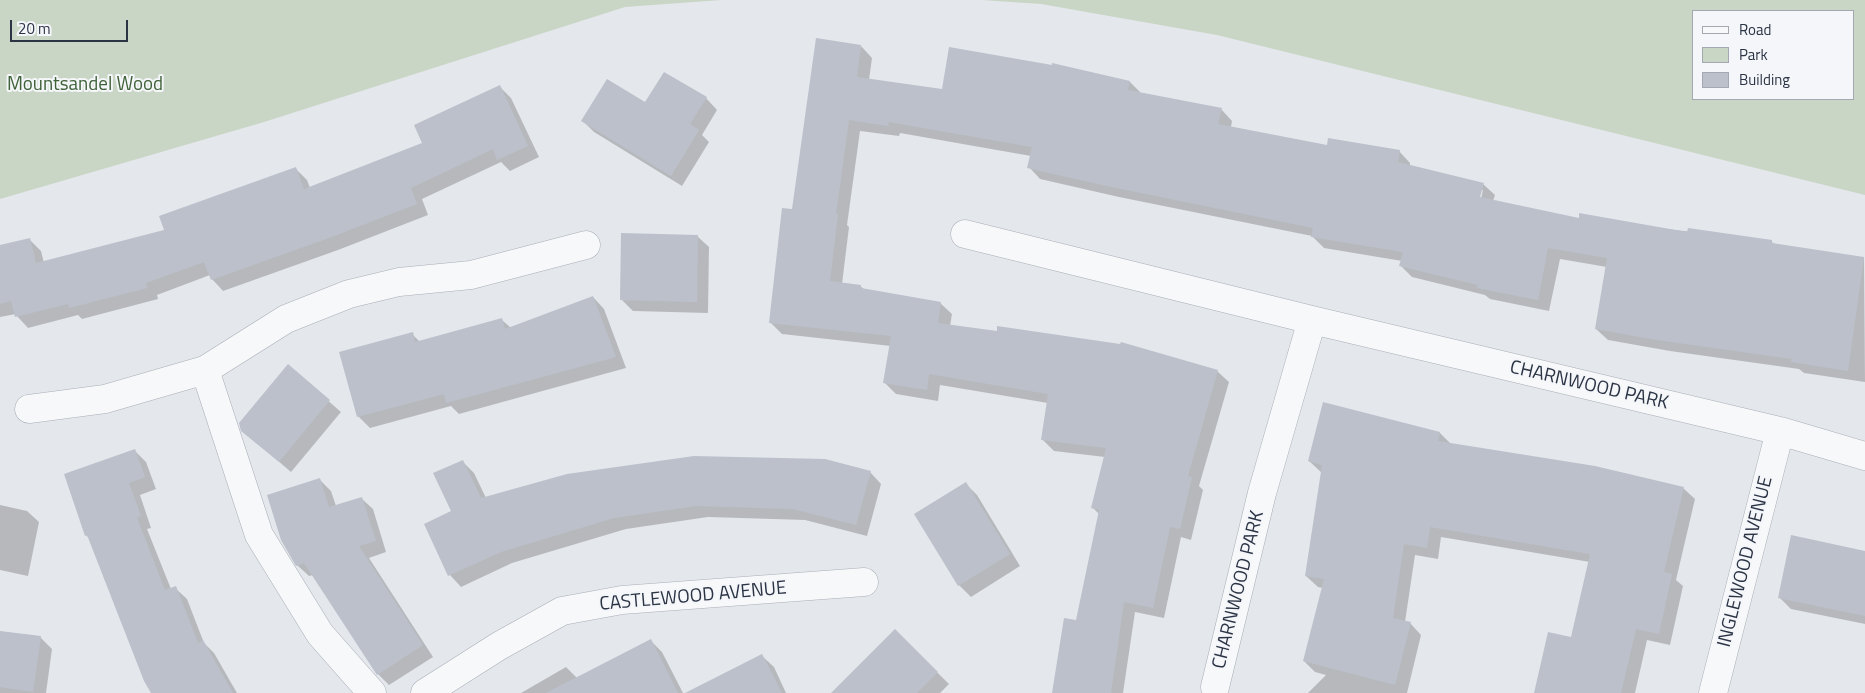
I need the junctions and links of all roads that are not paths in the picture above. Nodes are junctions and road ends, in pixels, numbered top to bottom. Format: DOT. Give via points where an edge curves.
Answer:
graph roads {
  1 [pos="965,234"];
  2 [pos="586,245"];
  3 [pos="1312,320"];
  4 [pos="204,370"];
  5 [pos="29,409"];
  6 [pos="1780,431"];
  7 [pos="1865,456"];
  8 [pos="864,582"];
  9 [pos="1215,687"];
  10 [pos="372,693"];
  11 [pos="425,693"];
  12 [pos="1712,693"];
  1 -- 3 [label="street, CHARNWOOD PARK"];
  2 -- 4 [label="street" via="471,275 399,282 349,294 286,319"];
  3 -- 6 [label="street, CHARNWOOD PARK"];
  3 -- 9 [label="street, CHARNWOOD PARK" via="1262,493"];
  4 -- 5 [label="street" via="105,399"];
  4 -- 10 [label="street" via="259,535 320,634"];
  6 -- 7 [label="street, CHARNWOOD PARK"];
  6 -- 12 [label="street, INGLEWOOD AVENUE"];
  8 -- 11 [label="street, CASTLEWOOD AVENUE" via="622,600 562,612 499,646"];
}
